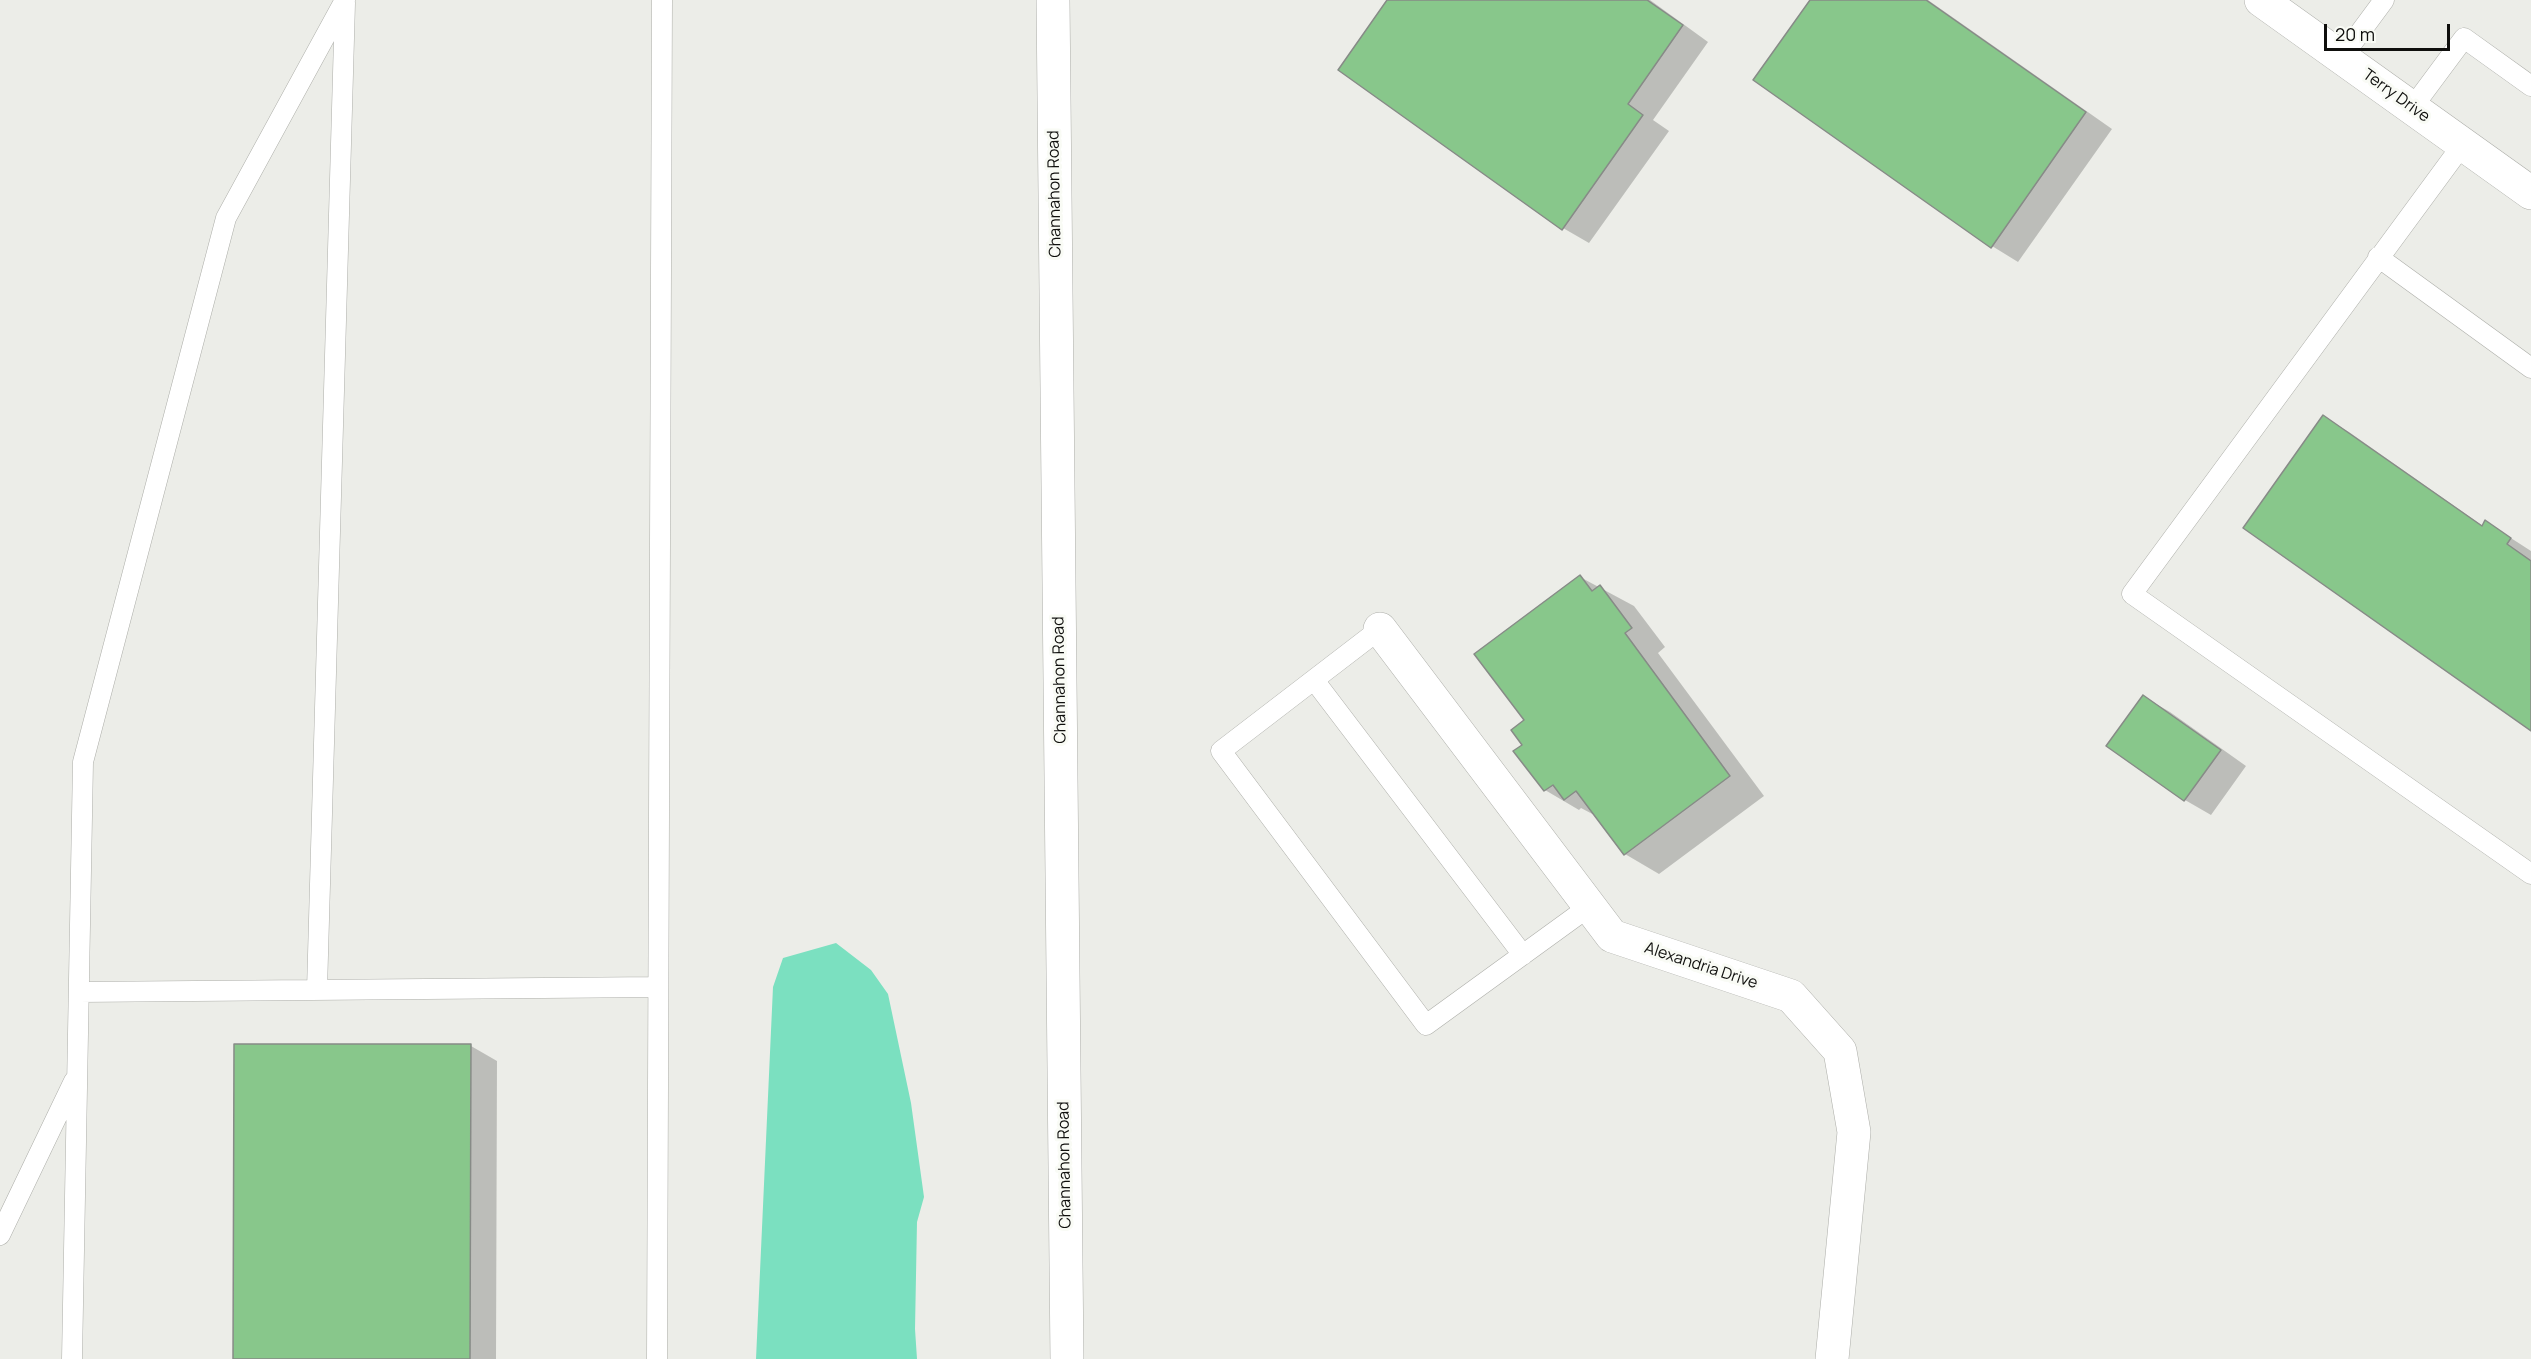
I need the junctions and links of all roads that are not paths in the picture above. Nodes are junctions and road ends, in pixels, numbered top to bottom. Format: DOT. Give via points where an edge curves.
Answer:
graph roads {
  1 [pos="345,0"];
  2 [pos="662,0"];
  3 [pos="1053,0"];
  4 [pos="2261,0"];
  5 [pos="2384,0"];
  6 [pos="2342,57"];
  7 [pos="2531,86"];
  8 [pos="2412,108"];
  9 [pos="2463,144"];
  10 [pos="2531,193"];
  11 [pos="2378,257"];
  12 [pos="2531,368"];
  13 [pos="1380,629"];
  14 [pos="1314,680"];
  15 [pos="2531,874"];
  16 [pos="1590,906"];
  17 [pos="1523,955"];
  18 [pos="658,987"];
  19 [pos="317,990"];
  20 [pos="79,992"];
  21 [pos="77,1075"];
  22 [pos="0,1235"];
  23 [pos="72,1359"];
  24 [pos="657,1359"];
  25 [pos="1067,1359"];
  26 [pos="1832,1359"];
  1 -- 19 [label="lane"];
  1 -- 20 [label="lane" via="226,218 82,762"];
  2 -- 18 [label="lane"];
  3 -- 25 [label="main road, Channahon Road"];
  4 -- 6 [label="main road, Terry Drive"];
  5 -- 6 [label="lane"];
  6 -- 8 [label="main road, Terry Drive"];
  7 -- 8 [label="lane" via="2464,38"];
  8 -- 9 [label="main road, Terry Drive"];
  9 -- 10 [label="main road, Terry Drive"];
  9 -- 11 [label="lane"];
  11 -- 12 [label="lane"];
  11 -- 15 [label="lane" via="2132,594"];
  13 -- 14 [label="lane"];
  13 -- 16 [label="main road, Alexandria Drive"];
  14 -- 17 [label="lane"];
  14 -- 17 [label="lane" via="1221,751 1426,1025"];
  16 -- 17 [label="lane"];
  16 -- 26 [label="main road, Alexandria Drive" via="1612,936 1791,996 1840,1051 1854,1132"];
  18 -- 19 [label="lane"];
  18 -- 24 [label="lane"];
  19 -- 20 [label="lane"];
  20 -- 21 [label="lane"];
  21 -- 22 [label="lane"];
  21 -- 23 [label="lane"];
}
